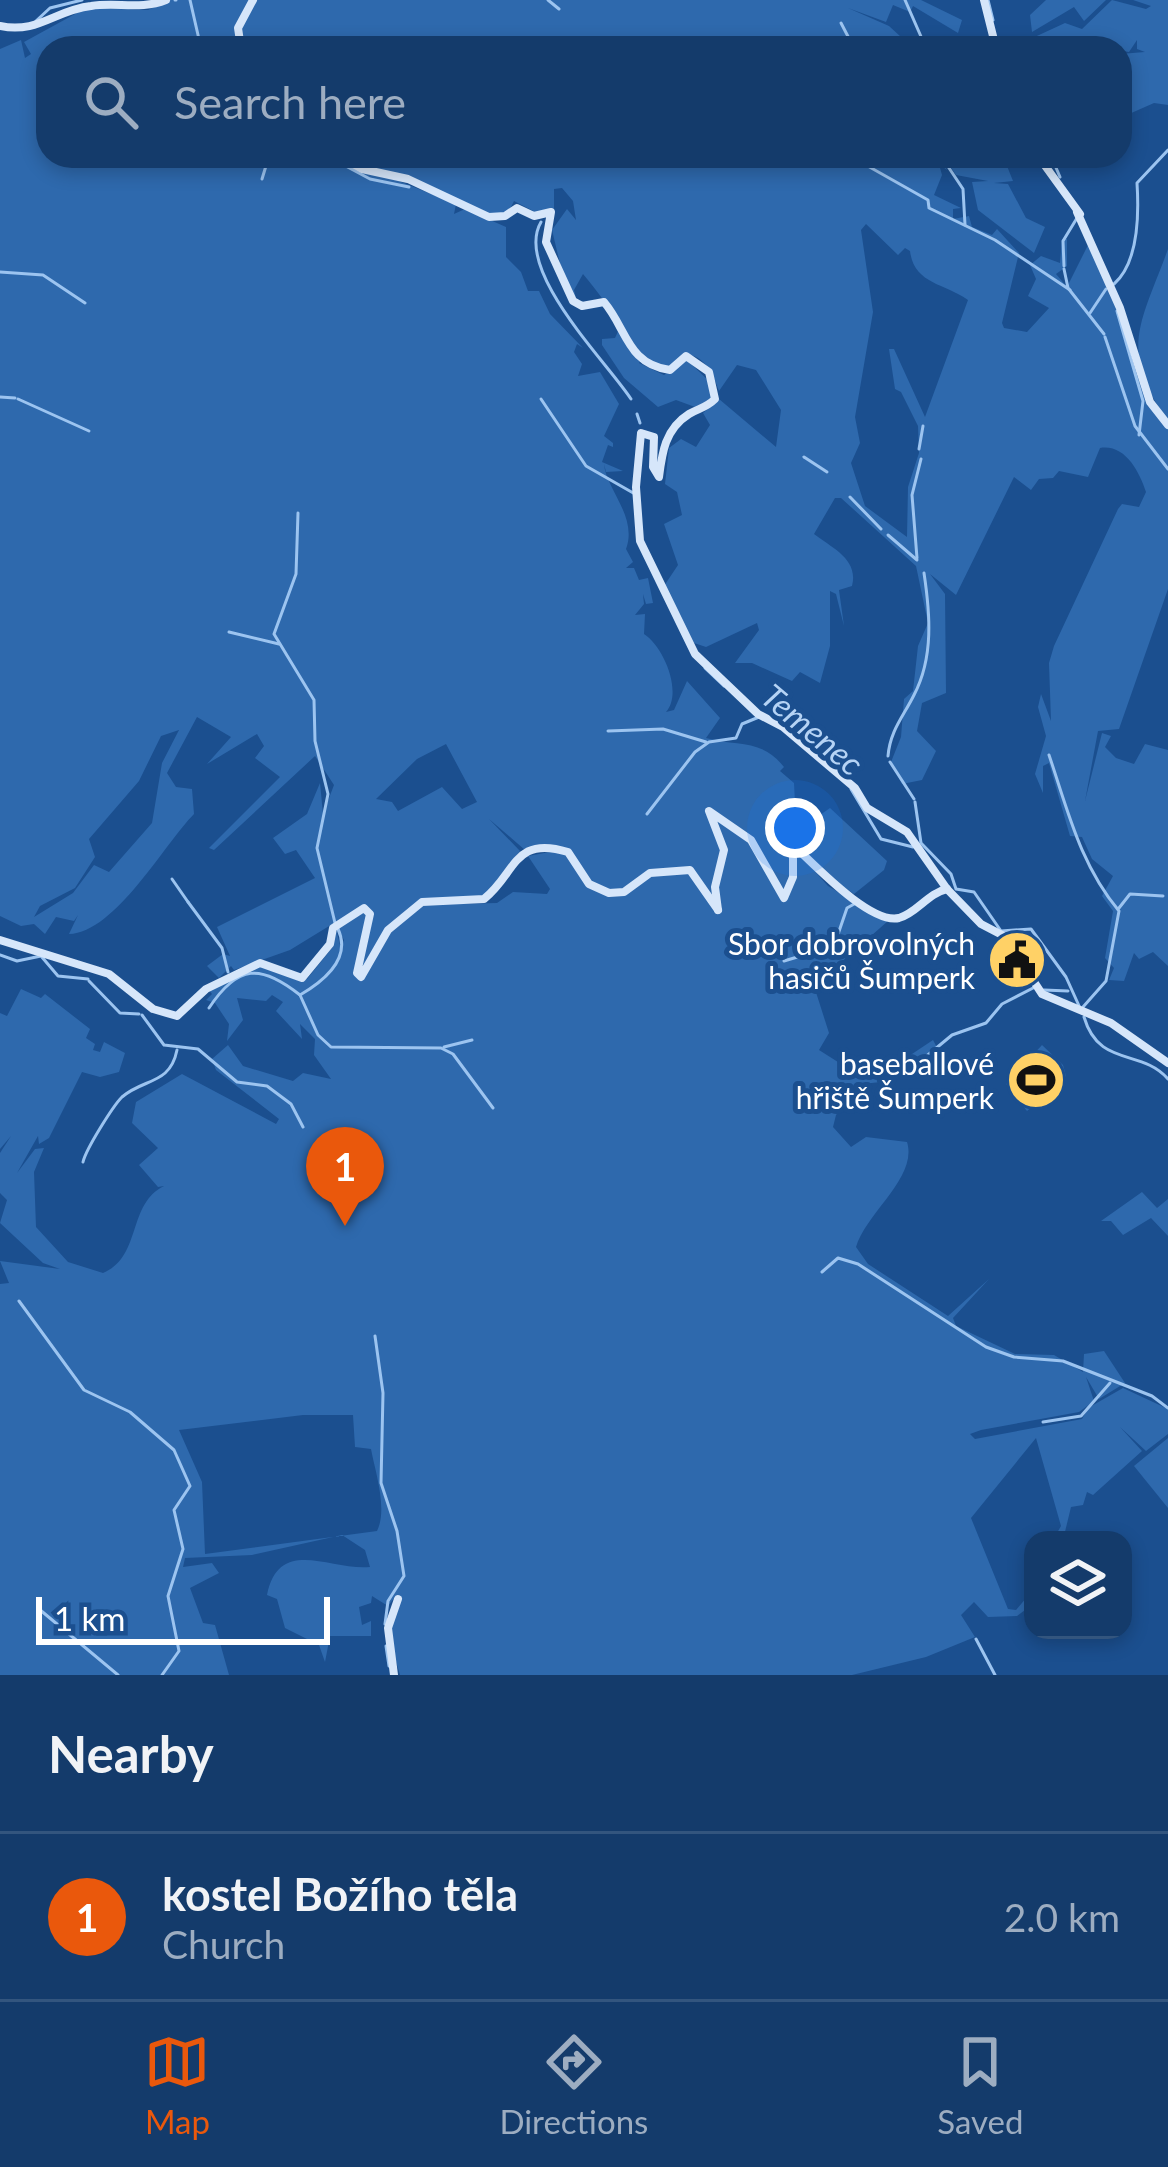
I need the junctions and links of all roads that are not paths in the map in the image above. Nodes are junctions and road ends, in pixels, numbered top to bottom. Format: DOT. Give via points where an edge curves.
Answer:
graph roads {
  1 [pos="166,0"];
  2 [pos="253,0"];
  3 [pos="985,0"];
  4 [pos="0,26"];
  5 [pos="239,36"];
  6 [pos="993,36"];
  7 [pos="370,168"];
  8 [pos="1046,168"];
  9 [pos="1168,425"];
  10 [pos="947,889"];
  11 [pos="0,940"];
  12 [pos="1168,1063"];
  13 [pos="398,1600"];
  14 [pos="394,1675"];
  1 -- 4 [label="street" via="83,7 28,29"];
  2 -- 5 [label="street"];
  3 -- 6 [label="street"];
  7 -- 10 [label="street" via="495,217 517,208 551,212 546,243 572,300 604,302 632,352 653,367 670,370 686,356 709,372 715,399 669,436 659,477 654,437 641,433 643,548 684,637 710,671 858,790 867,808 904,829"];
  8 -- 9 [label="street" via="1077,212 1151,405"];
  10 -- 11 [label="street" via="892,919 829,885 793,844 794,877 782,897 751,840 709,811 724,850 718,910 690,870 650,873 609,893 589,884 568,853 532,851 513,860 484,899 422,902 388,930 361,977 370,914 364,908 332,928 330,944 302,978 260,963 206,989 177,1016 153,1009 109,974"];
  10 -- 12 [label="street" via="1007,940 1039,992 1111,1023"];
  13 -- 14 [label="street" via="388,1640"];
}
